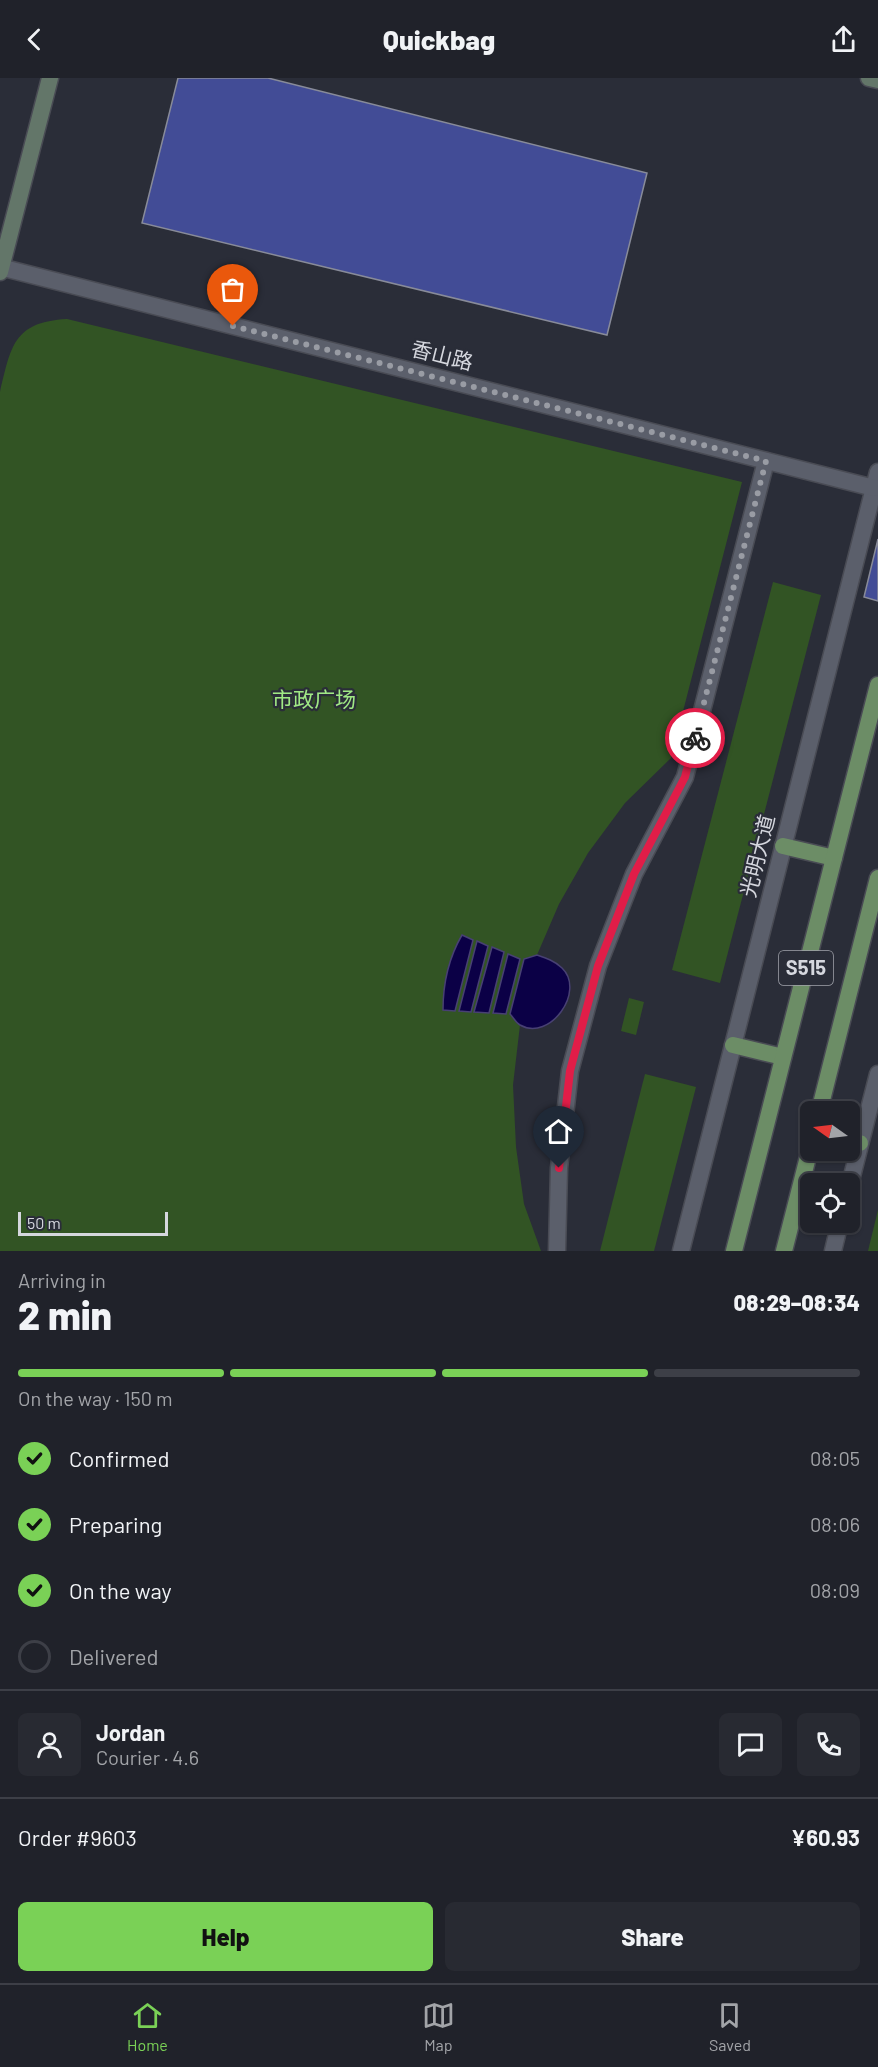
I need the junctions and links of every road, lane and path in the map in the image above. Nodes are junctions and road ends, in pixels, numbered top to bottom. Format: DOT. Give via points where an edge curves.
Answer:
graph roads {
  1 [pos="50,78"];
  2 [pos="869,78"];
  3 [pos="878,80"];
  4 [pos="0,268"];
  5 [pos="766,461"];
  6 [pos="876,480"];
  7 [pos="878,685"];
  8 [pos="783,846"];
  9 [pos="834,858"];
  10 [pos="878,878"];
  11 [pos="733,1045"];
  12 [pos="783,1057"];
  13 [pos="878,1074"];
  14 [pos="822,1101"];
  15 [pos="860,1127"];
  16 [pos="807,1161"];
  17 [pos="837,1233"];
  18 [pos="557,1251"];
  19 [pos="681,1251"];
  20 [pos="734,1251"];
  21 [pos="784,1251"];
  22 [pos="833,1251"];
  1 -- 4 [label="main road"];
  2 -- 3 [label="main road"];
  4 -- 5 [label="street, 香山路"];
  5 -- 6 [label="street, 香山路"];
  5 -- 18 [label="street" via="685,777 634,874 598,966 573,1060 559,1168"];
  6 -- 8 [label="street, 光明大道 / S515"];
  7 -- 9 [label="main road, S515"];
  8 -- 9 [label="main road"];
  8 -- 11 [label="street, 光明大道 / S515"];
  9 -- 12 [label="main road, S515"];
  10 -- 14 [label="main road, S515"];
  11 -- 12 [label="main road"];
  11 -- 19 [label="street, 光明大道 / S515"];
  12 -- 20 [label="main road, S515"];
  13 -- 15 [label="street"];
  16 -- 21 [label="main road"];
  17 -- 22 [label="street"];
}
